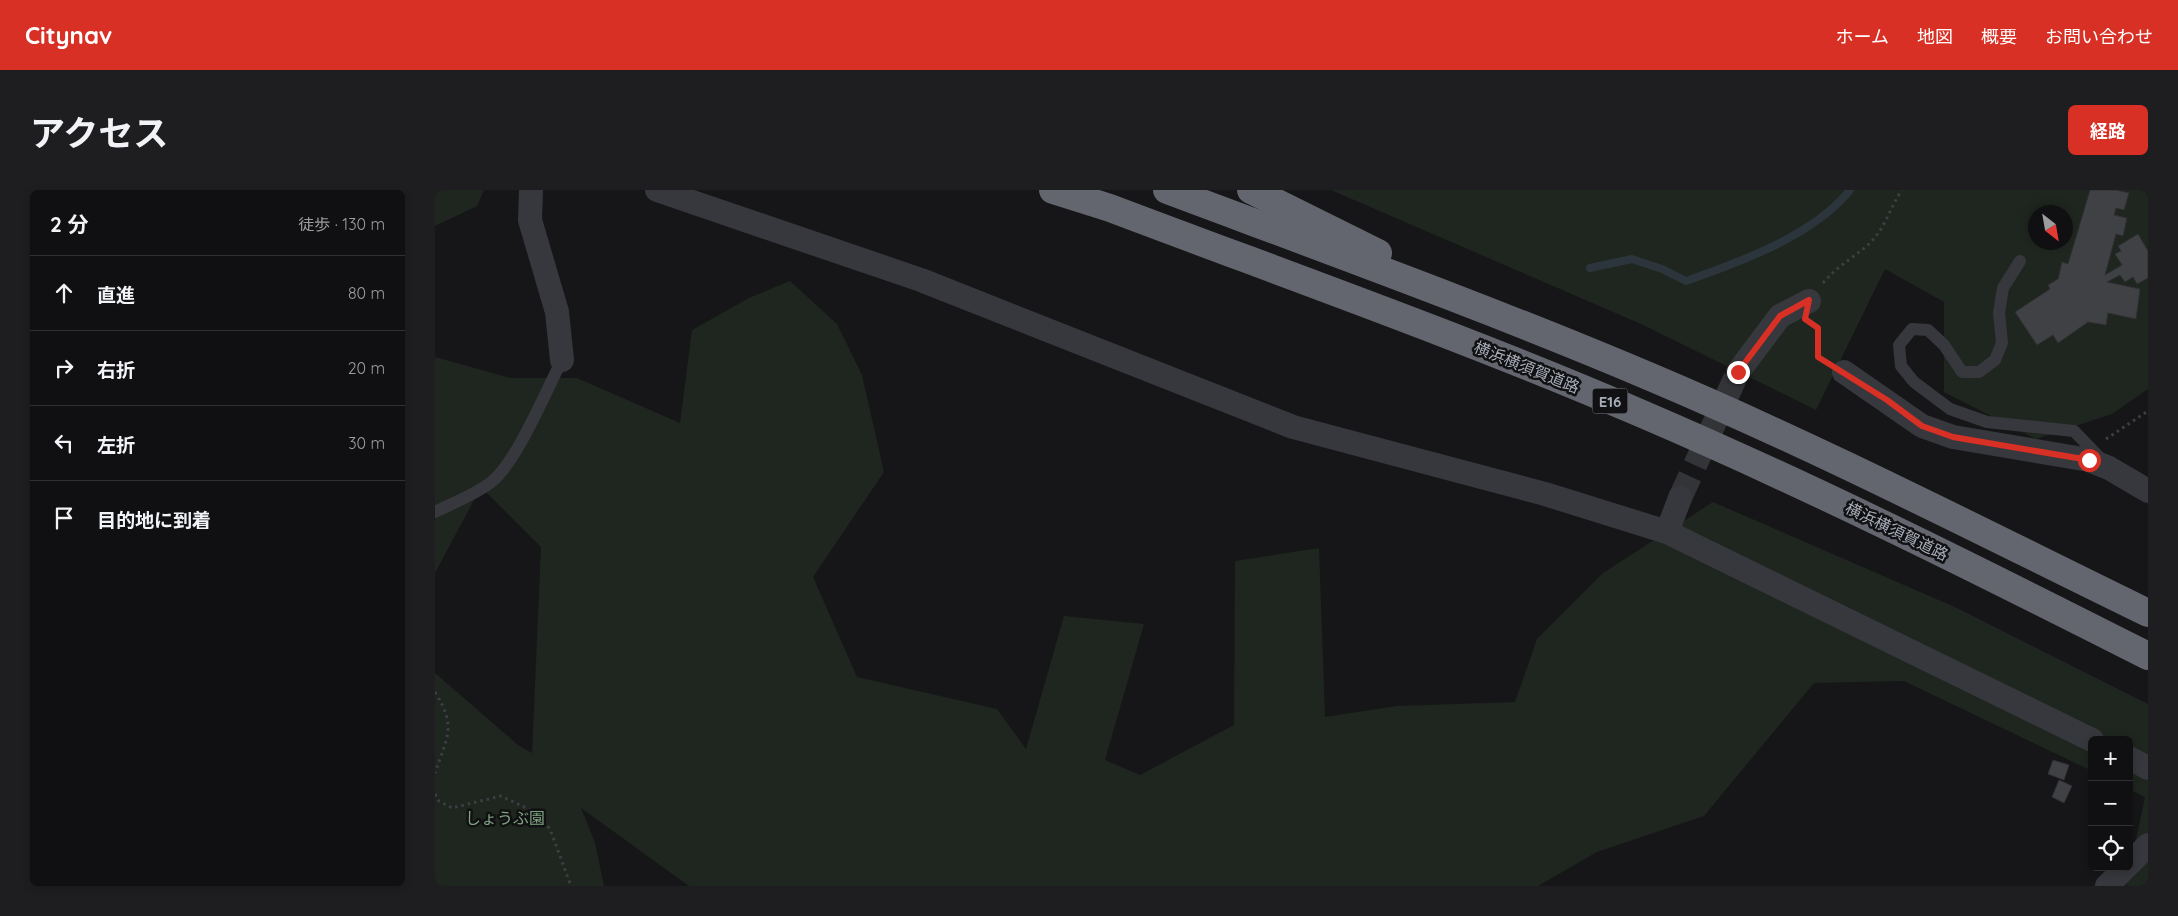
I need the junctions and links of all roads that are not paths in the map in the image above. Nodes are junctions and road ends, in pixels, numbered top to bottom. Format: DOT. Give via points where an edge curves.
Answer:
graph roads {
  1 [pos="531,190"];
  2 [pos="657,190"];
  3 [pos="1053,190"];
  4 [pos="1167,190"];
  5 [pos="1251,190"];
  6 [pos="2020,261"];
  7 [pos="1809,300"];
  8 [pos="1491,310"];
  9 [pos="562,360"];
  10 [pos="1738,372"];
  11 [pos="1844,372"];
  12 [pos="2109,468"];
  13 [pos="2148,491"];
  14 [pos="1680,498"];
  15 [pos="435,512"];
  16 [pos="1667,532"];
  17 [pos="2148,614"];
  18 [pos="2148,656"];
  19 [pos="2088,738"];
  20 [pos="2133,760"];
  21 [pos="2148,768"];
  22 [pos="2148,845"];
  23 [pos="2133,860"];
  24 [pos="2122,871"];
  25 [pos="2107,886"];
  1 -- 9 [label="street" via="530,220 557,312"];
  2 -- 16 [label="street" via="921,280 1293,427 1545,494"];
  3 -- 18 [label="highway, 横浜横須賀道路 / E16" via="1110,208 1475,346 1640,413 1900,531"];
  4 -- 8 [label="highway, E16"];
  5 -- 8 [label="highway"];
  6 -- 12 [label="lane" via="2003,288 1999,313 2002,343 1995,360 1979,372 1962,372 1944,345 1928,330 1912,329 1899,346 1901,366 1914,382 1950,409 1987,422 2074,431"];
  7 -- 10 [label="street" via="1780,316"];
  8 -- 17 [label="highway, E16" via="1656,379 1903,492"];
  9 -- 15 [label="lane" via="513,457 501,472 490,483"];
  11 -- 12 [label="street" via="1922,426 1953,437 2089,460"];
  12 -- 13 [label="street"];
  14 -- 16 [label="street"];
  16 -- 19 [label="street"];
  20 -- 21 [label="street"];
  22 -- 23 [label="street"];
  24 -- 25 [label="street"];
}
